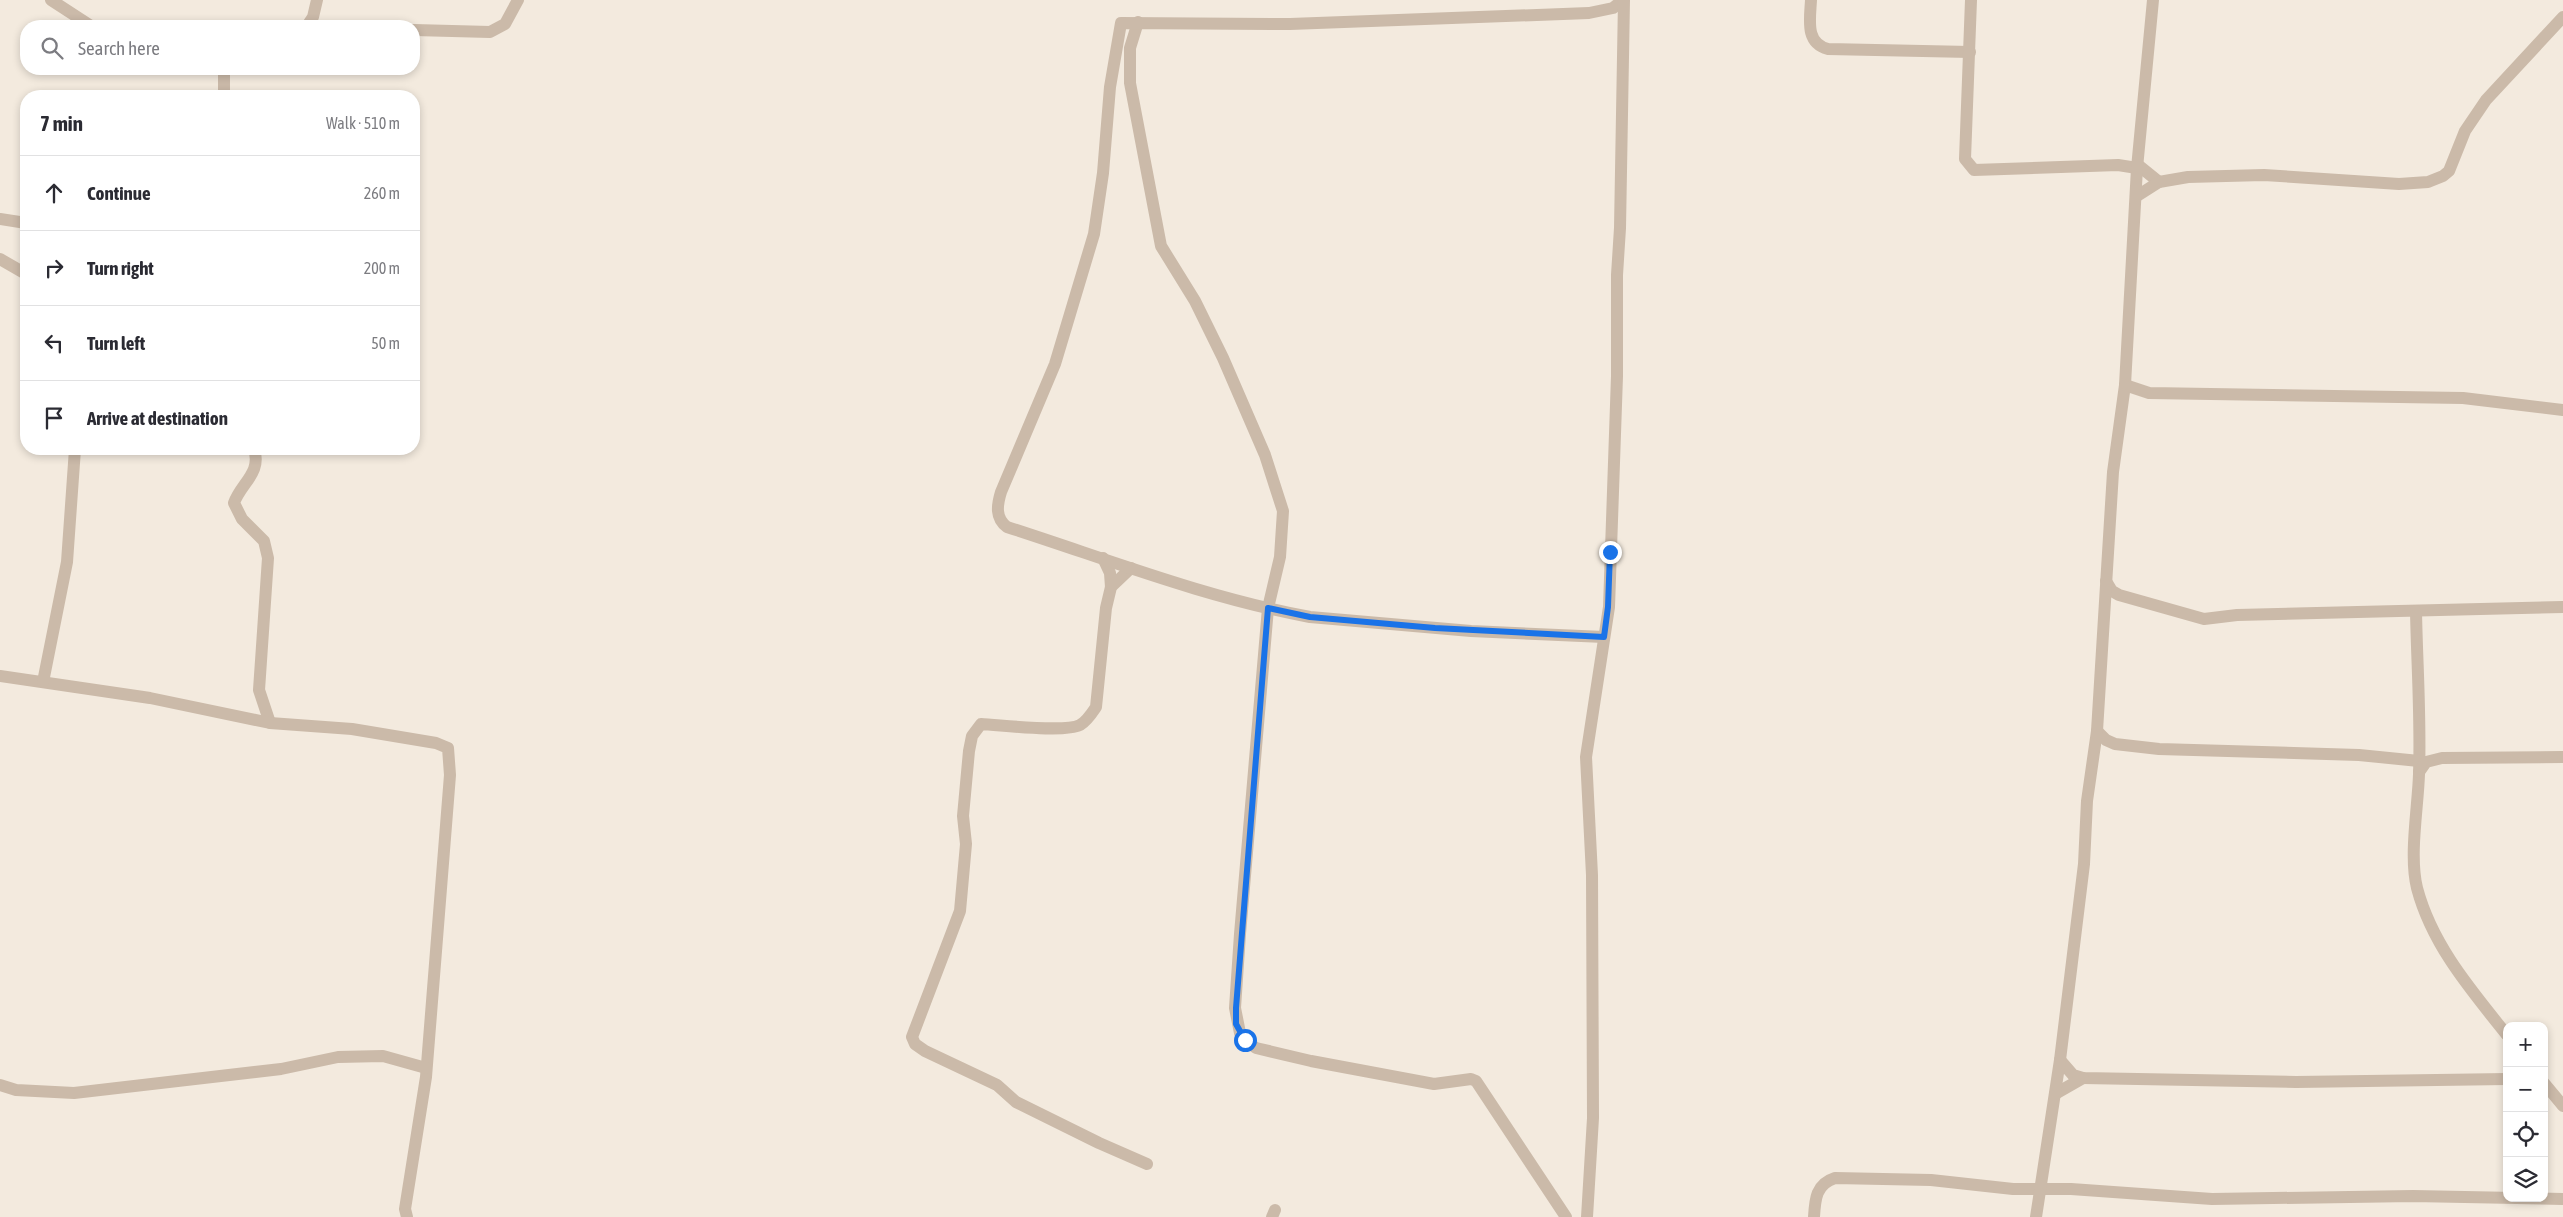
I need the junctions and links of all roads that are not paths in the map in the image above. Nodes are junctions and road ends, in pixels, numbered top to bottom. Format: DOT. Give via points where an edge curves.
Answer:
graph roads {
  1 [pos="51,0"];
  2 [pos="317,0"];
  3 [pos="518,0"];
  4 [pos="1623,0"];
  5 [pos="1811,0"];
  6 [pos="1971,0"];
  7 [pos="2152,0"];
  8 [pos="2563,17"];
  9 [pos="82,20"];
  10 [pos="311,20"];
  11 [pos="1138,22"];
  12 [pos="420,30"];
  13 [pos="1970,52"];
  14 [pos="224,75"];
  15 [pos="224,90"];
  16 [pos="2137,167"];
  17 [pos="2159,182"];
  18 [pos="2137,196"];
  19 [pos="0,219"];
  20 [pos="20,223"];
  21 [pos="0,259"];
  22 [pos="20,271"];
  23 [pos="2125,385"];
  24 [pos="2142,392"];
  25 [pos="2121,406"];
  26 [pos="2563,410"];
  27 [pos="75,455"];
  28 [pos="256,455"];
  29 [pos="1103,558"];
  30 [pos="1131,568"];
  31 [pos="2106,580"];
  32 [pos="1112,587"];
  33 [pos="1273,590"];
  34 [pos="2120,595"];
  35 [pos="2104,602"];
  36 [pos="1250,604"];
  37 [pos="1268,608"];
  38 [pos="2563,608"];
  39 [pos="2416,611"];
  40 [pos="1604,637"];
  41 [pos="0,676"];
  42 [pos="43,682"];
  43 [pos="270,723"];
  44 [pos="2097,731"];
  45 [pos="2563,758"];
  46 [pos="2419,766"];
  47 [pos="2503,1030"];
  48 [pos="2060,1060"];
  49 [pos="426,1068"];
  50 [pos="2083,1078"];
  51 [pos="2503,1079"];
  52 [pos="0,1086"];
  53 [pos="2548,1087"];
  54 [pos="2054,1094"];
  55 [pos="2563,1106"];
  56 [pos="1147,1164"];
  57 [pos="2042,1190"];
  58 [pos="2563,1199"];
  59 [pos="407,1217"];
  60 [pos="1566,1217"];
  61 [pos="1587,1217"];
  62 [pos="1814,1217"];
  63 [pos="2036,1217"];
  1 -- 9 [label="street"];
  2 -- 10 [label="street"];
  3 -- 12 [label="street" via="506,24 490,32"];
  4 -- 11 [label="street" via="1613,8 1589,13 1290,24"];
  4 -- 40 [label="street" via="1616,376 1608,607"];
  5 -- 13 [label="street" via="1810,35 1818,46 1828,50"];
  6 -- 13 [label="street"];
  7 -- 16 [label="street"];
  8 -- 17 [label="street" via="2486,100 2465,131 2449,171 2443,176 2428,182 2398,184 2264,175 2188,177"];
  11 -- 29 [label="street" via="1121,23 1110,87 1094,234 1055,364 998,503 1000,519 1007,527"];
  11 -- 33 [label="street" via="1130,48 1130,83 1161,246 1195,301 1223,358 1279,495 1283,510 1280,557"];
  13 -- 16 [label="street" via="1965,159 1974,170"];
  14 -- 15 [label="street"];
  16 -- 17 [label="street"];
  16 -- 18 [label="street"];
  17 -- 18 [label="street"];
  18 -- 23 [label="street"];
  19 -- 20 [label="street"];
  21 -- 22 [label="street"];
  23 -- 24 [label="street"];
  23 -- 25 [label="street"];
  24 -- 25 [label="street"];
  24 -- 26 [label="street" via="2463,398"];
  25 -- 31 [label="street"];
  27 -- 42 [label="street" via="67,562"];
  28 -- 43 [label="street" via="256,468 234,503 242,519 264,541 268,558 259,690"];
  29 -- 30 [label="street"];
  29 -- 32 [label="street"];
  30 -- 32 [label="street"];
  30 -- 36 [label="street"];
  31 -- 34 [label="street" via="2112,591"];
  31 -- 35 [label="street"];
  32 -- 56 [label="street" via="1106,608 1096,707 1089,717 1080,725 1065,728 981,724 972,736 963,816 966,844 960,911 912,1037 915,1044 925,1051 997,1085 1016,1102"];
  33 -- 36 [label="street"];
  33 -- 37 [label="street"];
  34 -- 35 [label="street"];
  34 -- 39 [label="street" via="2204,618"];
  35 -- 44 [label="street"];
  36 -- 37 [label="street"];
  37 -- 40 [label="street" via="1310,617 1452,630"];
  37 -- 60 [label="street" via="1240,934 1236,1008 1240,1033 1256,1048 1311,1061 1434,1084 1476,1081"];
  38 -- 39 [label="street"];
  39 -- 46 [label="street"];
  40 -- 61 [label="street" via="1586,757 1592,875 1593,1118"];
  41 -- 42 [label="street"];
  42 -- 43 [label="street" via="150,698"];
  43 -- 49 [label="street" via="352,729 436,743 448,748 450,775"];
  44 -- 46 [label="street" via="2115,744 2158,749 2359,755"];
  44 -- 48 [label="street"];
  45 -- 46 [label="street" via="2442,758"];
  46 -- 47 [label="street" via="2416,886 2436,938"];
  48 -- 50 [label="street" via="2073,1075"];
  48 -- 54 [label="street"];
  49 -- 52 [label="street" via="383,1056 338,1057 281,1069 101,1091 26,1091"];
  49 -- 59 [label="street" via="405,1209"];
  50 -- 51 [label="street" via="2296,1082"];
  50 -- 54 [label="street"];
  53 -- 55 [label="street"];
  54 -- 57 [label="street"];
  57 -- 58 [label="street" via="2071,1189 2212,1199 2413,1196"];
  57 -- 62 [label="street" via="1931,1180 1835,1178 1828,1180 1815,1194"];
  57 -- 63 [label="street"];
}
